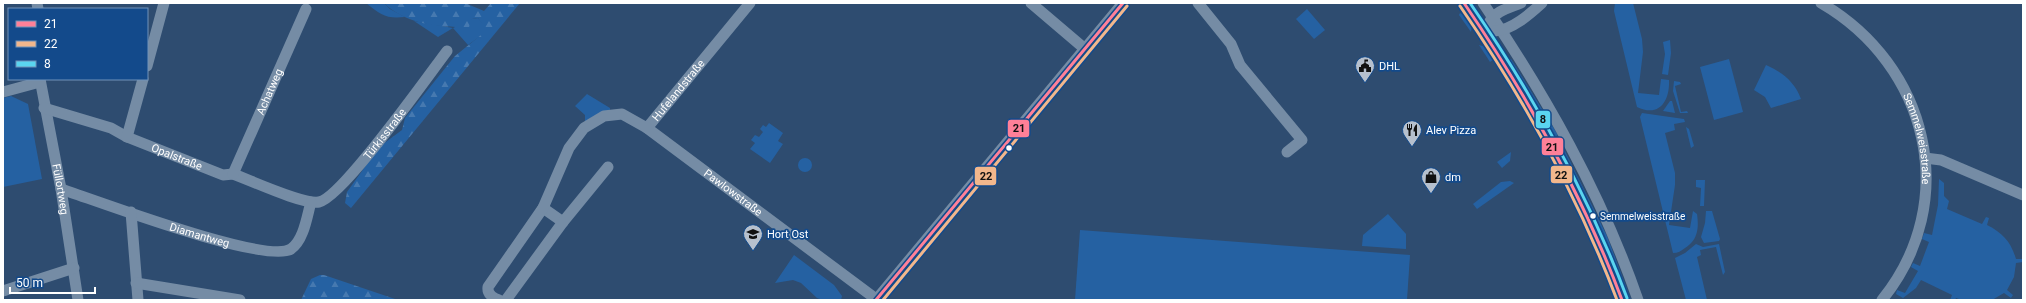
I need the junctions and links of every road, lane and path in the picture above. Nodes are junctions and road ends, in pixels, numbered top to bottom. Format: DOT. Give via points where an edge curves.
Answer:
graph roads {
  1 [pos="164,3"];
  2 [pos="750,3"];
  3 [pos="1031,3"];
  4 [pos="1123,3"];
  5 [pos="1198,3"];
  6 [pos="1464,3"];
  7 [pos="1483,3"];
  8 [pos="1521,3"];
  9 [pos="1542,3"];
  10 [pos="1822,3"];
  11 [pos="306,9"];
  12 [pos="1492,17"];
  13 [pos="1501,31"];
  14 [pos="1484,32"];
  15 [pos="1085,49"];
  16 [pos="447,51"];
  17 [pos="148,62"];
  18 [pos="143,80"];
  19 [pos="40,81"];
  20 [pos="3,92"];
  21 [pos="44,108"];
  22 [pos="648,128"];
  23 [pos="127,137"];
  24 [pos="1286,152"];
  25 [pos="1925,158"];
  26 [pos="608,167"];
  27 [pos="233,174"];
  28 [pos="61,188"];
  29 [pos="2023,195"];
  30 [pos="311,202"];
  31 [pos="543,208"];
  32 [pos="131,212"];
  33 [pos="563,222"];
  34 [pos="74,268"];
  35 [pos="136,283"];
  36 [pos="3,291"];
  37 [pos="203,297"];
  38 [pos="78,300"];
  39 [pos="138,300"];
  40 [pos="240,300"];
  41 [pos="499,300"];
  42 [pos="506,300"];
  43 [pos="876,300"];
  44 [pos="1622,300"];
  45 [pos="1638,300"];
  46 [pos="1882,300"];
  1 -- 17 [label="street"];
  2 -- 22 [label="street, Hufelandstraße"];
  3 -- 15 [label="street"];
  4 -- 15 [label="street"];
  5 -- 24 [label="street" via="1231,44 1240,65 1302,140"];
  6 -- 14 [label="street"];
  7 -- 12 [label="street"];
  8 -- 12 [label="street"];
  9 -- 13 [label="street"];
  10 -- 25 [label="street, Semmelweisstraße" via="1851,22 1866,36 1897,74 1914,110"];
  11 -- 27 [label="street, Achatweg"];
  12 -- 13 [label="street"];
  12 -- 14 [label="street"];
  13 -- 14 [label="street"];
  13 -- 45 [label="street" via="1550,108 1582,167 1613,234"];
  14 -- 44 [label="street" via="1552,143 1599,240"];
  15 -- 43 [label="street"];
  16 -- 30 [label="street, Türkisstraße" via="365,160 338,190 320,202"];
  18 -- 23 [label="street"];
  19 -- 20 [label="street"];
  19 -- 21 [label="street, Füllortweg"];
  21 -- 23 [label="street, Opalstraße" via="111,128"];
  21 -- 28 [label="street, Füllortweg"];
  22 -- 31 [label="street, Hufelandstraße" via="622,114 604,116 584,128 569,148"];
  22 -- 43 [label="street, Pawlowstraße"];
  23 -- 27 [label="street, Opalstraße" via="224,175"];
  25 -- 29 [label="street" via="1941,160"];
  25 -- 46 [label="street, Semmelweisstraße" via="1925,195 1916,236 1900,272"];
  26 -- 33 [label="street"];
  27 -- 30 [label="street, Opalstraße"];
  28 -- 32 [label="street, Diamantweg"];
  28 -- 34 [label="street, Füllortweg"];
  30 -- 32 [label="street, Diamantweg" via="300,238 284,252 212,238"];
  31 -- 33 [label="street"];
  31 -- 41 [label="street, Hufelandstraße" via="488,288 493,298"];
  32 -- 35 [label="street"];
  33 -- 42 [label="street"];
  34 -- 36 [label="street"];
  34 -- 38 [label="street, Füllortweg"];
  35 -- 37 [label="street"];
  35 -- 39 [label="street"];
  37 -- 40 [label="street"];
}
